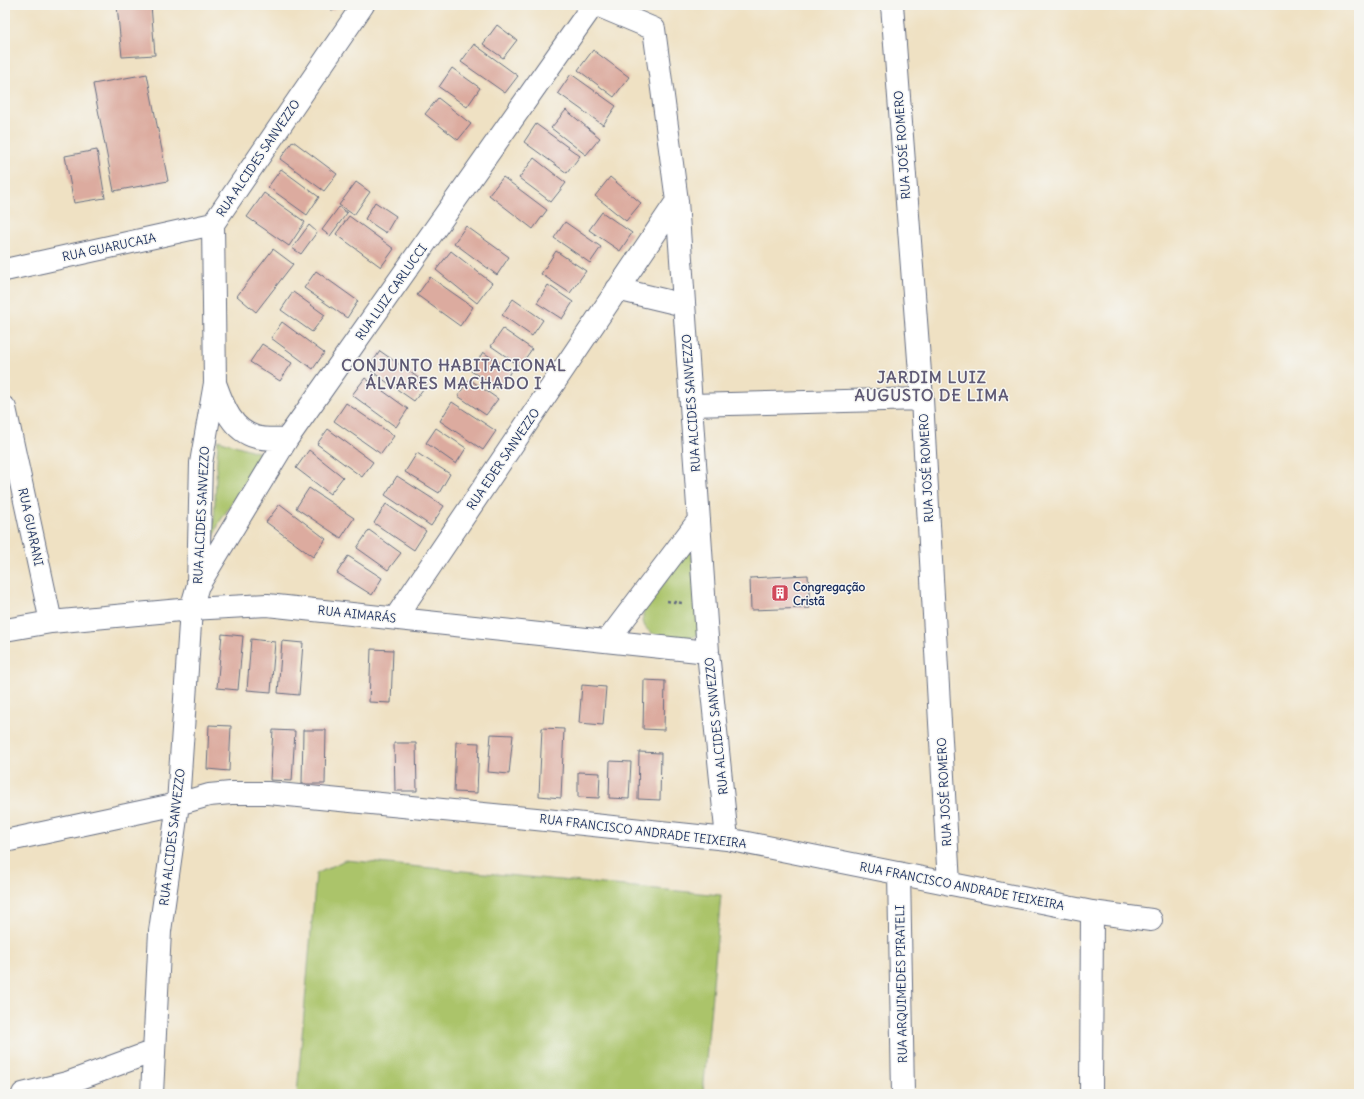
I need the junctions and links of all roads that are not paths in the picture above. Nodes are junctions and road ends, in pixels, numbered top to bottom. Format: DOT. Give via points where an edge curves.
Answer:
graph roads {
  1 [pos="362,5"];
  2 [pos="593,5"];
  3 [pos="597,5"];
  4 [pos="892,5"];
  5 [pos="677,201"];
  6 [pos="213,224"];
  7 [pos="5,270"];
  8 [pos="617,289"];
  9 [pos="684,305"];
  10 [pos="215,383"];
  11 [pos="922,400"];
  12 [pos="691,405"];
  13 [pos="5,408"];
  14 [pos="287,439"];
  15 [pos="699,520"];
  16 [pos="198,585"];
  17 [pos="191,609"];
  18 [pos="396,617"];
  19 [pos="51,622"];
  20 [pos="5,630"];
  21 [pos="608,640"];
  22 [pos="708,652"];
  23 [pos="178,804"];
  24 [pos="727,839"];
  25 [pos="5,841"];
  26 [pos="899,873"];
  27 [pos="949,884"];
  28 [pos="1092,912"];
  29 [pos="1151,920"];
  30 [pos="154,1051"];
  31 [pos="23,1094"];
  32 [pos="152,1094"];
  33 [pos="903,1094"];
  34 [pos="1091,1094"];
  1 -- 6 [label="street, RUA ALCIDES SANVEZZO"];
  2 -- 14 [label="street, RUA LUIZ CARLUCCI"];
  3 -- 5 [label="street, RUA ALCIDES SANVEZZO" via="654,29"];
  4 -- 11 [label="street, RUA JOSÉ ROMERO"];
  5 -- 8 [label="street, RUA EDER SANVEZZO"];
  5 -- 9 [label="street, RUA ALCIDES SANVEZZO"];
  6 -- 7 [label="street, RUA GUARUCAIA"];
  6 -- 10 [label="street, RUA ALCIDES SANVEZZO"];
  8 -- 9 [label="street"];
  8 -- 18 [label="street, RUA EDER SANVEZZO"];
  9 -- 12 [label="street, RUA ALCIDES SANVEZZO"];
  10 -- 14 [label="street" via="224,410 245,433 258,438"];
  10 -- 16 [label="street, RUA ALCIDES SANVEZZO" via="201,463"];
  11 -- 12 [label="street"];
  11 -- 27 [label="street, RUA JOSÉ ROMERO"];
  12 -- 15 [label="street, RUA ALCIDES SANVEZZO"];
  13 -- 19 [label="street, RUA GUARANI"];
  14 -- 16 [label="street, RUA LUIZ CARLUCCI"];
  15 -- 21 [label="street"];
  15 -- 22 [label="street, RUA ALCIDES SANVEZZO"];
  16 -- 17 [label="street, RUA ALCIDES SANVEZZO"];
  17 -- 18 [label="street, RUA AIMARÁS" via="267,605"];
  17 -- 19 [label="street, RUA AIMARÁS"];
  17 -- 23 [label="street, RUA ALCIDES SANVEZZO"];
  18 -- 21 [label="street, RUA AIMARÁS"];
  19 -- 20 [label="street, RUA AIMARÁS"];
  21 -- 22 [label="street, RUA AIMARÁS"];
  22 -- 24 [label="street, RUA ALCIDES SANVEZZO"];
  23 -- 24 [label="street, RUA FRANCISCO ANDRADE TEIXEIRA" via="209,795 268,794"];
  23 -- 25 [label="street, RUA FRANCISCO ANDRADE TEIXEIRA"];
  23 -- 30 [label="street, RUA ALCIDES SANVEZZO" via="160,931"];
  24 -- 26 [label="street, RUA FRANCISCO ANDRADE TEIXEIRA"];
  26 -- 27 [label="street, RUA FRANCISCO ANDRADE TEIXEIRA"];
  26 -- 33 [label="street, RUA ARQUIMEDES PIRATELI"];
  27 -- 28 [label="street, RUA FRANCISCO ANDRADE TEIXEIRA"];
  28 -- 29 [label="street, RUA FRANCISCO ANDRADE TEIXEIRA"];
  28 -- 34 [label="street"];
  30 -- 31 [label="street" via="67,1083"];
  30 -- 32 [label="street, RUA ALCIDES SANVEZZO"];
}
